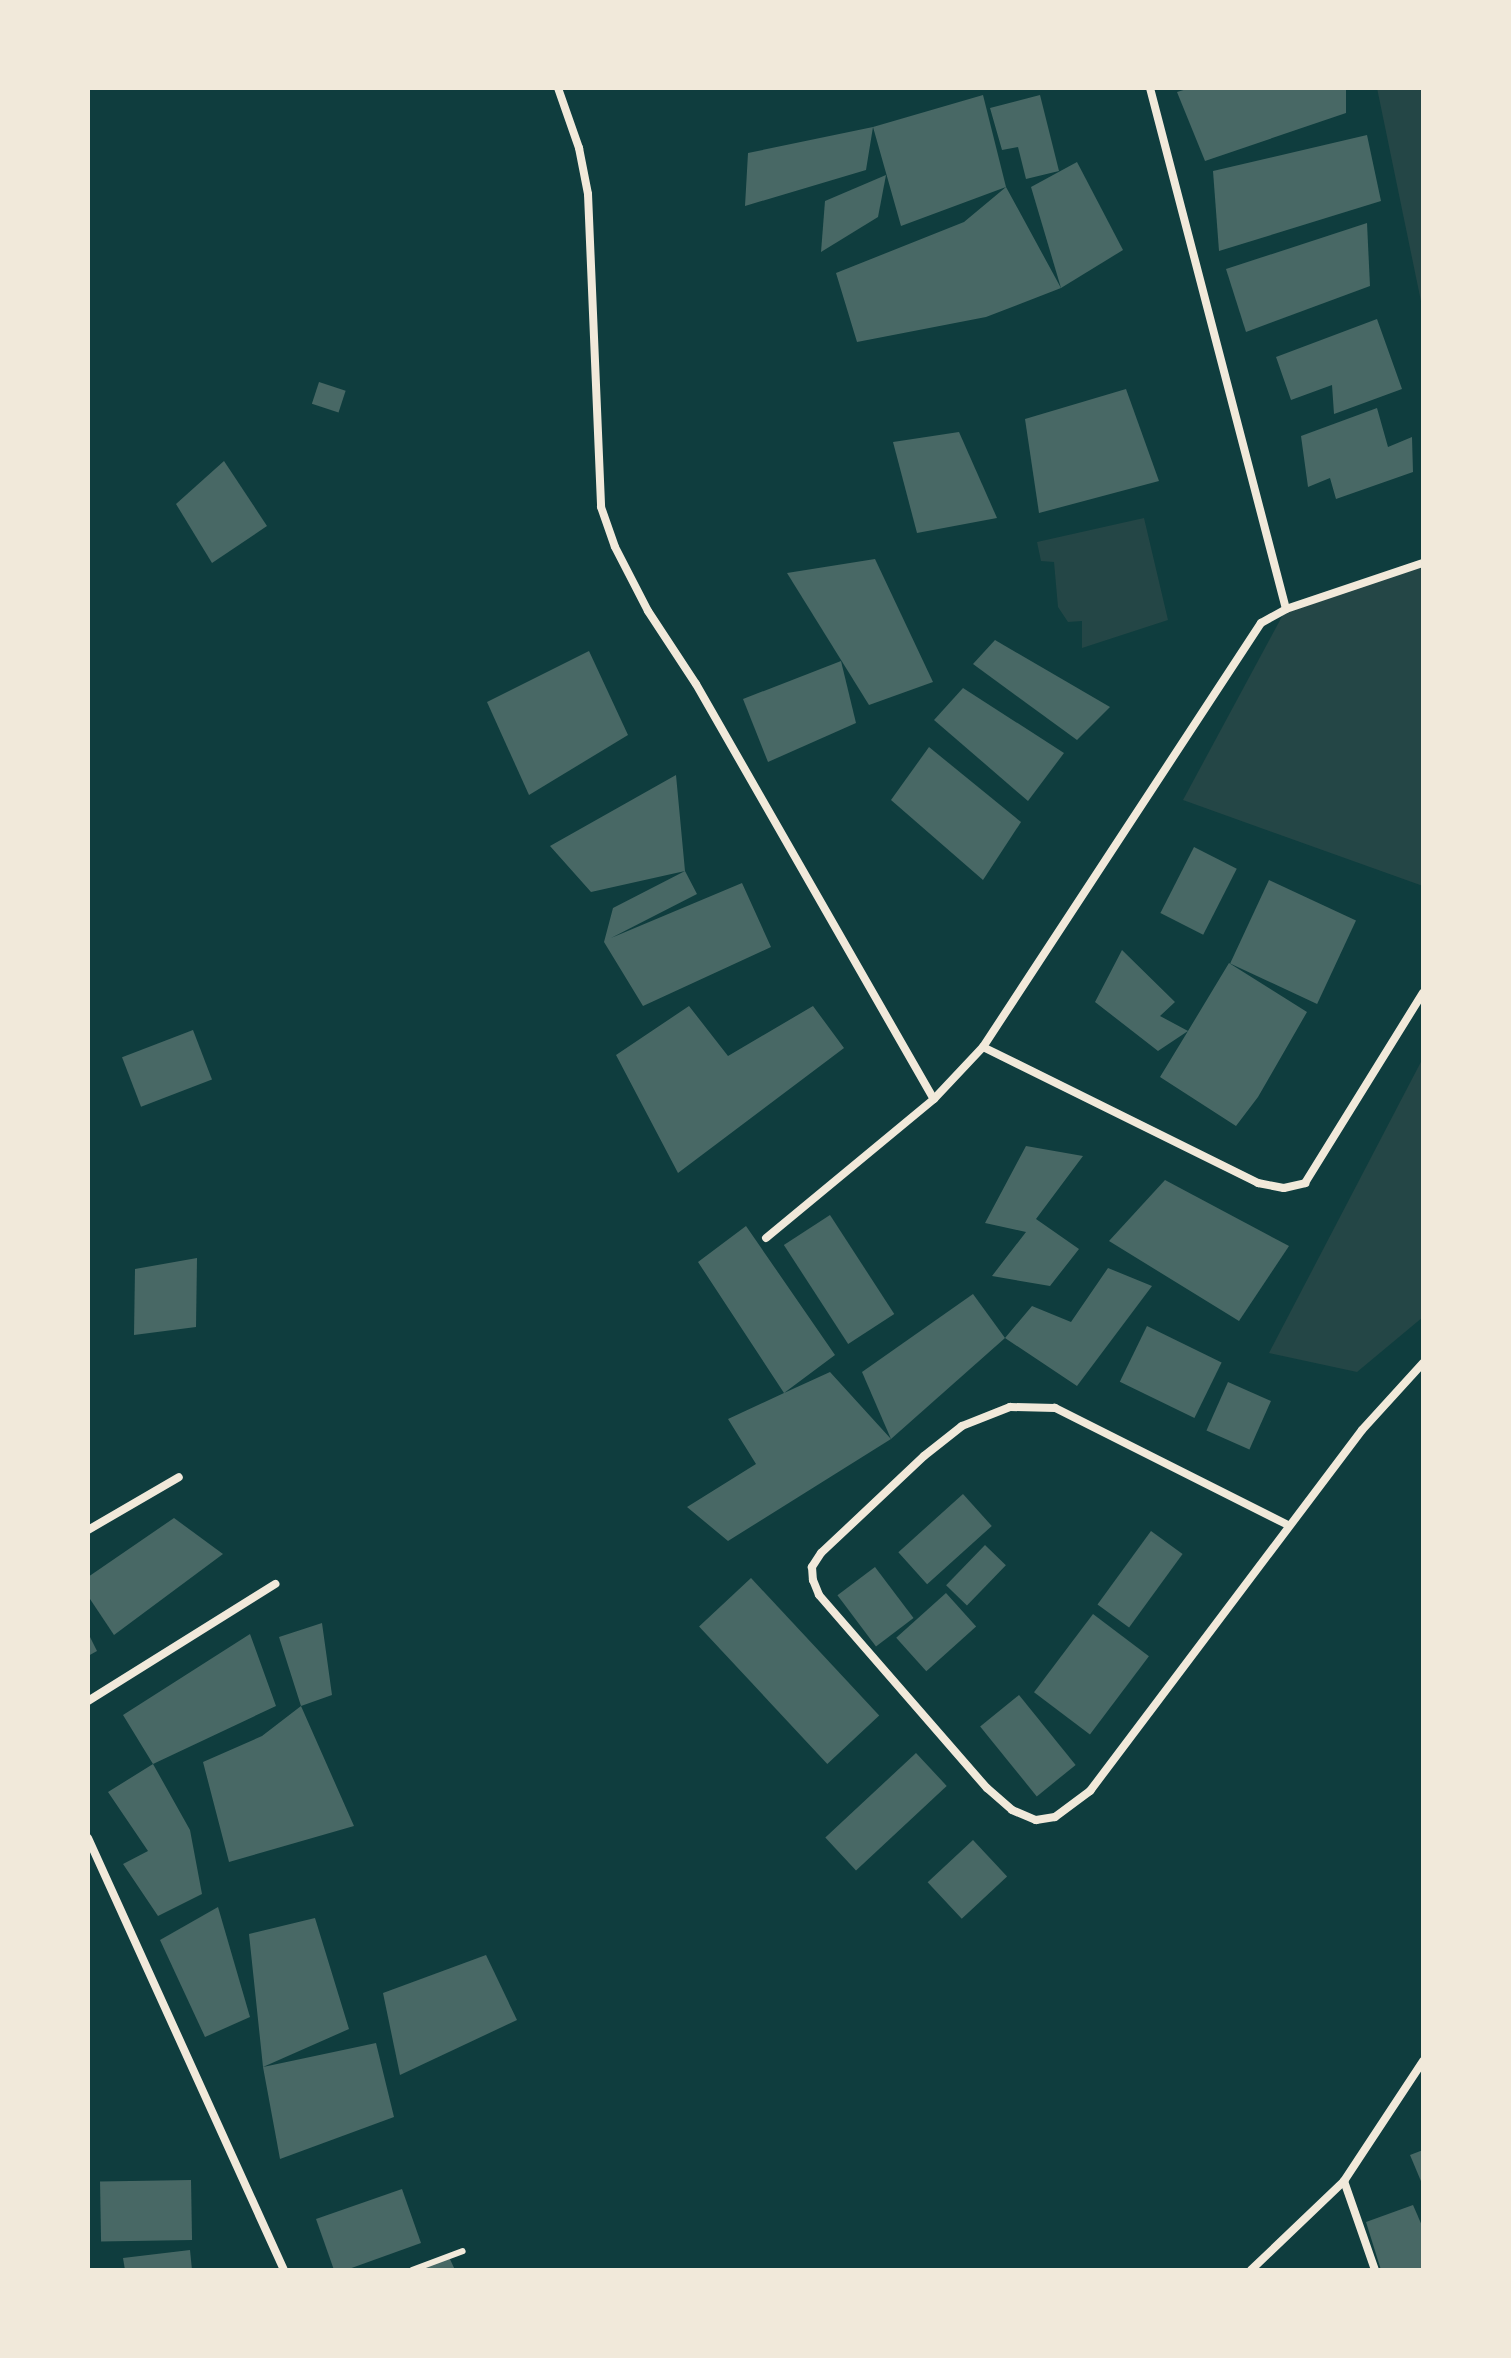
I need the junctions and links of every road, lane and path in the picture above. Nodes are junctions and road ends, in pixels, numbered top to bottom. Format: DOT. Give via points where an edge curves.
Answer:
graph roads {
  1 [pos="558,88"];
  2 [pos="1150,88"];
  3 [pos="1423,563"];
  4 [pos="1286,609"];
  5 [pos="1423,993"];
  6 [pos="983,1047"];
  7 [pos="934,1099"];
  8 [pos="766,1238"];
  9 [pos="1423,1363"];
  10 [pos="179,1477"];
  11 [pos="1288,1525"];
  12 [pos="88,1530"];
  13 [pos="275,1584"];
  14 [pos="88,1701"];
  15 [pos="88,1838"];
  16 [pos="1423,2061"];
  17 [pos="1344,2181"];
  18 [pos="463,2251"];
  19 [pos="284,2270"];
  20 [pos="412,2270"];
  21 [pos="1251,2270"];
  22 [pos="1375,2270"];
  1 -- 7 [label="street" via="588,194 600,495 615,547"];
  2 -- 4 [label="street"];
  3 -- 4 [label="street"];
  4 -- 6 [label="street" via="1261,623 1242,647"];
  5 -- 6 [label="street" via="1305,1183 1284,1188 1258,1183"];
  6 -- 7 [label="street"];
  7 -- 8 [label="street"];
  9 -- 11 [label="street"];
  10 -- 12 [label="street"];
  11 -- 11 [label="street" via="1055,1408 1010,1407 962,1426 924,1456 821,1553 812,1567 813,1580 819,1595 987,1788 1012,1810 1036,1820 1055,1817 1090,1791"];
  13 -- 14 [label="street"];
  15 -- 19 [label="street"];
  16 -- 17 [label="street"];
  17 -- 21 [label="street"];
  17 -- 22 [label="street"];
  18 -- 20 [label="lane"];
}
